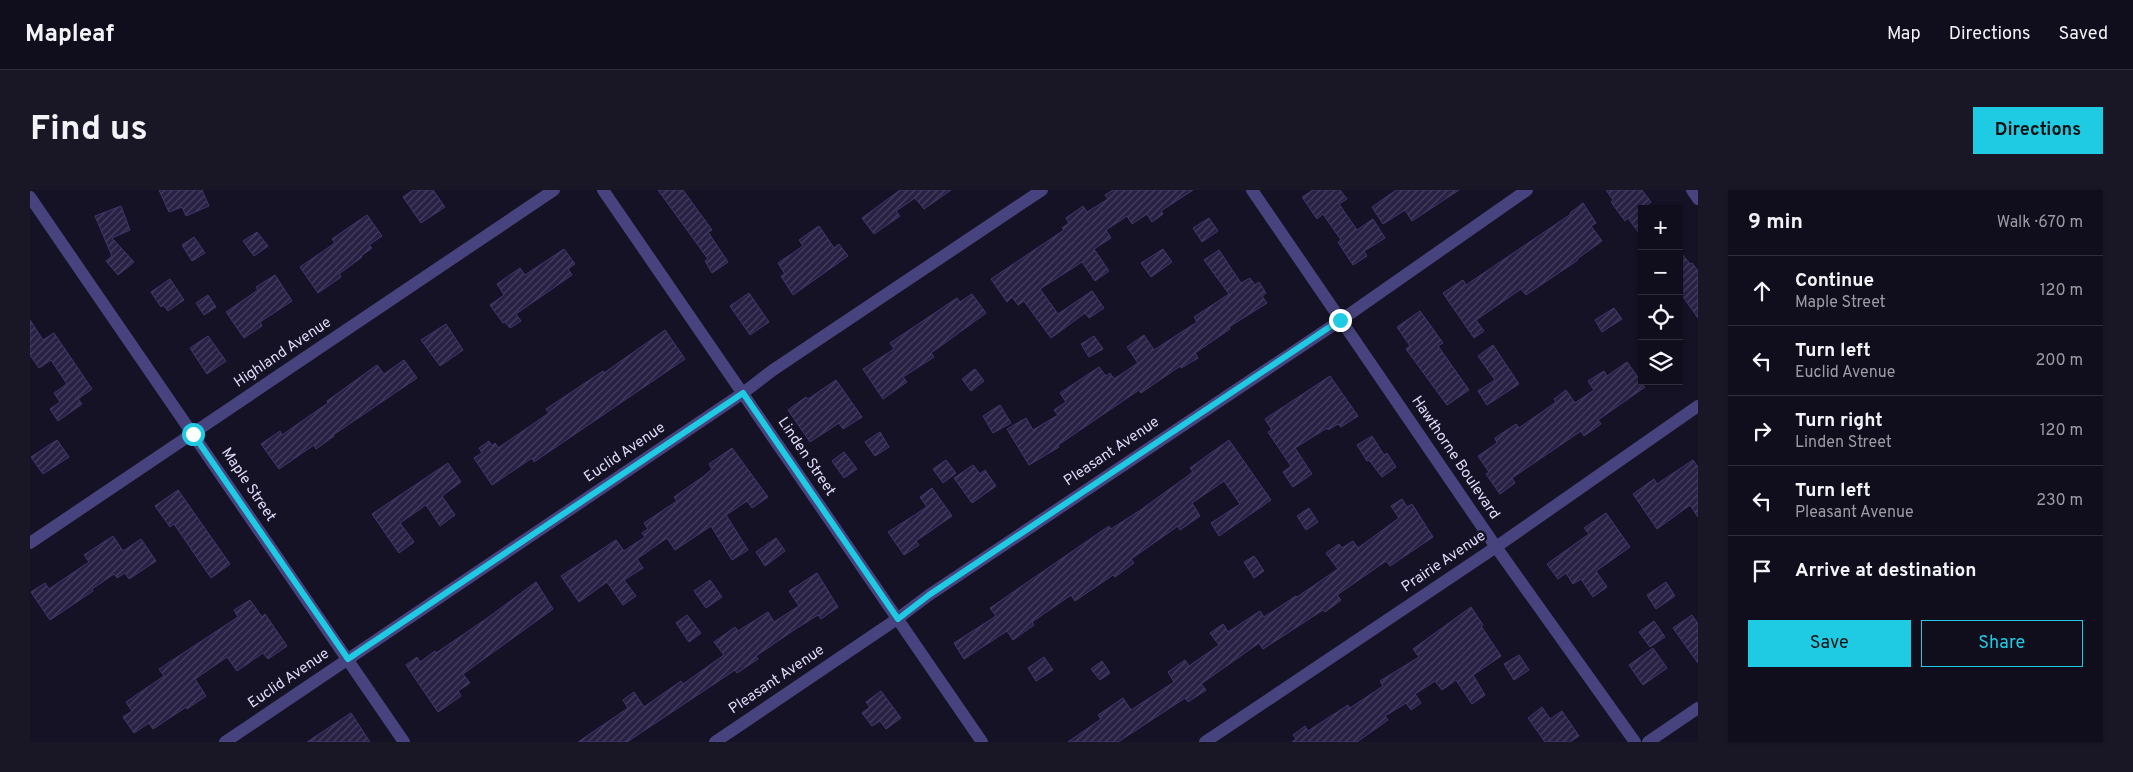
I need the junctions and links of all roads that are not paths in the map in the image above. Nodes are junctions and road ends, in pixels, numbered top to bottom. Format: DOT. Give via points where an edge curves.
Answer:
graph roads {
  1 [pos="554,190"];
  2 [pos="603,190"];
  3 [pos="1042,190"];
  4 [pos="1252,190"];
  5 [pos="1527,190"];
  6 [pos="1692,190"];
  7 [pos="30,197"];
  8 [pos="1698,198"];
  9 [pos="1340,320"];
  10 [pos="743,393"];
  11 [pos="1698,406"];
  12 [pos="193,434"];
  13 [pos="30,544"];
  14 [pos="1496,547"];
  15 [pos="898,619"];
  16 [pos="348,659"];
  17 [pos="1698,708"];
  18 [pos="225,742"];
  19 [pos="404,742"];
  20 [pos="715,742"];
  21 [pos="982,742"];
  22 [pos="1205,742"];
  23 [pos="1635,742"];
  24 [pos="1648,742"];
  1 -- 12 [label="street, Highland Avenue"];
  2 -- 10 [label="street, Linden Street"];
  3 -- 10 [label="street, Euclid Avenue"];
  4 -- 9 [label="street, Hawthorne Boulevard"];
  5 -- 9 [label="street, Pleasant Avenue"];
  6 -- 8 [label="street"];
  7 -- 12 [label="street, Maple Street"];
  9 -- 14 [label="street, Hawthorne Boulevard"];
  9 -- 15 [label="street, Pleasant Avenue" via="929,595"];
  10 -- 15 [label="street, Linden Street"];
  10 -- 16 [label="street, Euclid Avenue"];
  11 -- 14 [label="street, Prairie Avenue"];
  12 -- 13 [label="street, Highland Avenue"];
  12 -- 16 [label="street, Maple Street"];
  14 -- 22 [label="street, Prairie Avenue"];
  14 -- 23 [label="street, Hawthorne Boulevard"];
  15 -- 20 [label="street, Pleasant Avenue"];
  15 -- 21 [label="street, Linden Street"];
  16 -- 18 [label="street, Euclid Avenue"];
  16 -- 19 [label="street, Maple Street"];
  17 -- 24 [label="street"];
}
